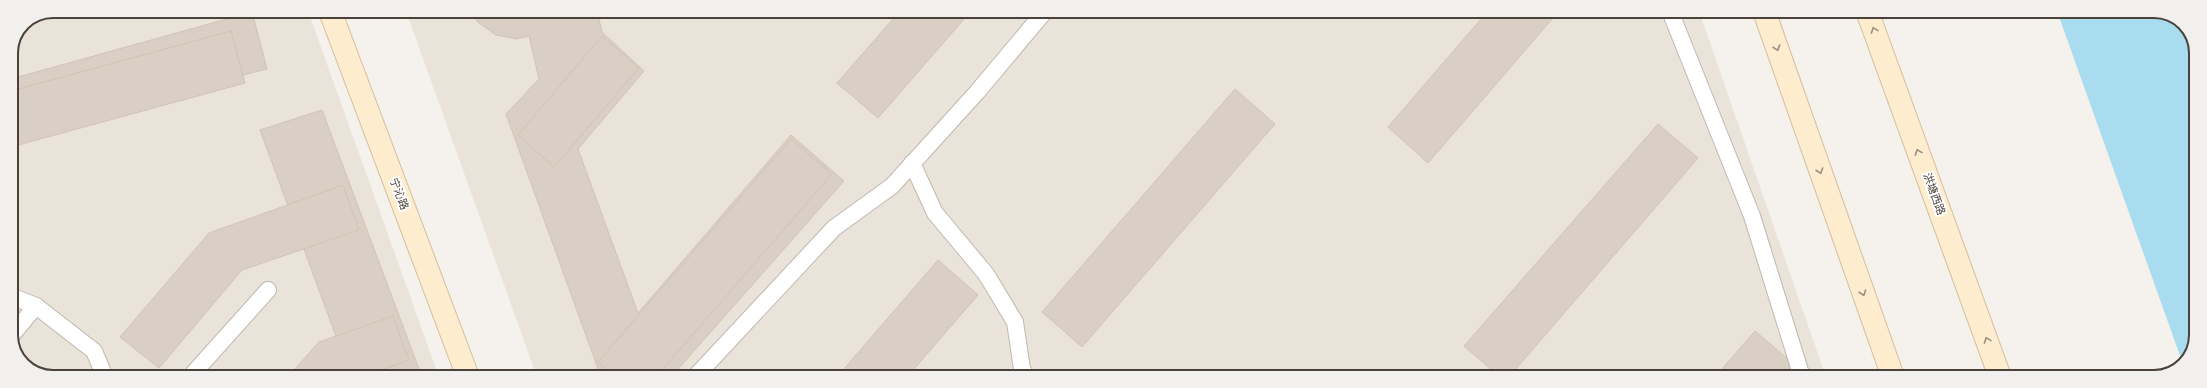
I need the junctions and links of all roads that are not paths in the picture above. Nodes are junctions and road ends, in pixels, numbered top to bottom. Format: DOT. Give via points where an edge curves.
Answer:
graph roads {
  1 [pos="333,18"];
  2 [pos="1039,18"];
  3 [pos="1673,18"];
  4 [pos="1766,18"];
  5 [pos="1870,18"];
  6 [pos="912,163"];
  7 [pos="268,290"];
  8 [pos="18,299"];
  9 [pos="36,306"];
  10 [pos="18,328"];
  11 [pos="102,370"];
  12 [pos="196,370"];
  13 [pos="465,370"];
  14 [pos="702,370"];
  15 [pos="1023,370"];
  16 [pos="1800,370"];
  17 [pos="1891,370"];
  18 [pos="1997,370"];
  1 -- 13 [label="main road, 宁沁路"];
  2 -- 6 [label="lane" via="978,91"];
  3 -- 16 [label="lane" via="1752,216"];
  4 -- 17 [label="main road, one-way"];
  18 -- 5 [label="main road, 洪塘西路, one-way"];
  6 -- 14 [label="lane" via="892,186 834,228"];
  6 -- 15 [label="lane" via="935,213 986,274 1015,322"];
  7 -- 12 [label="lane"];
  8 -- 9 [label="lane"];
  9 -- 10 [label="lane"];
  9 -- 11 [label="lane" via="94,351"];
}
